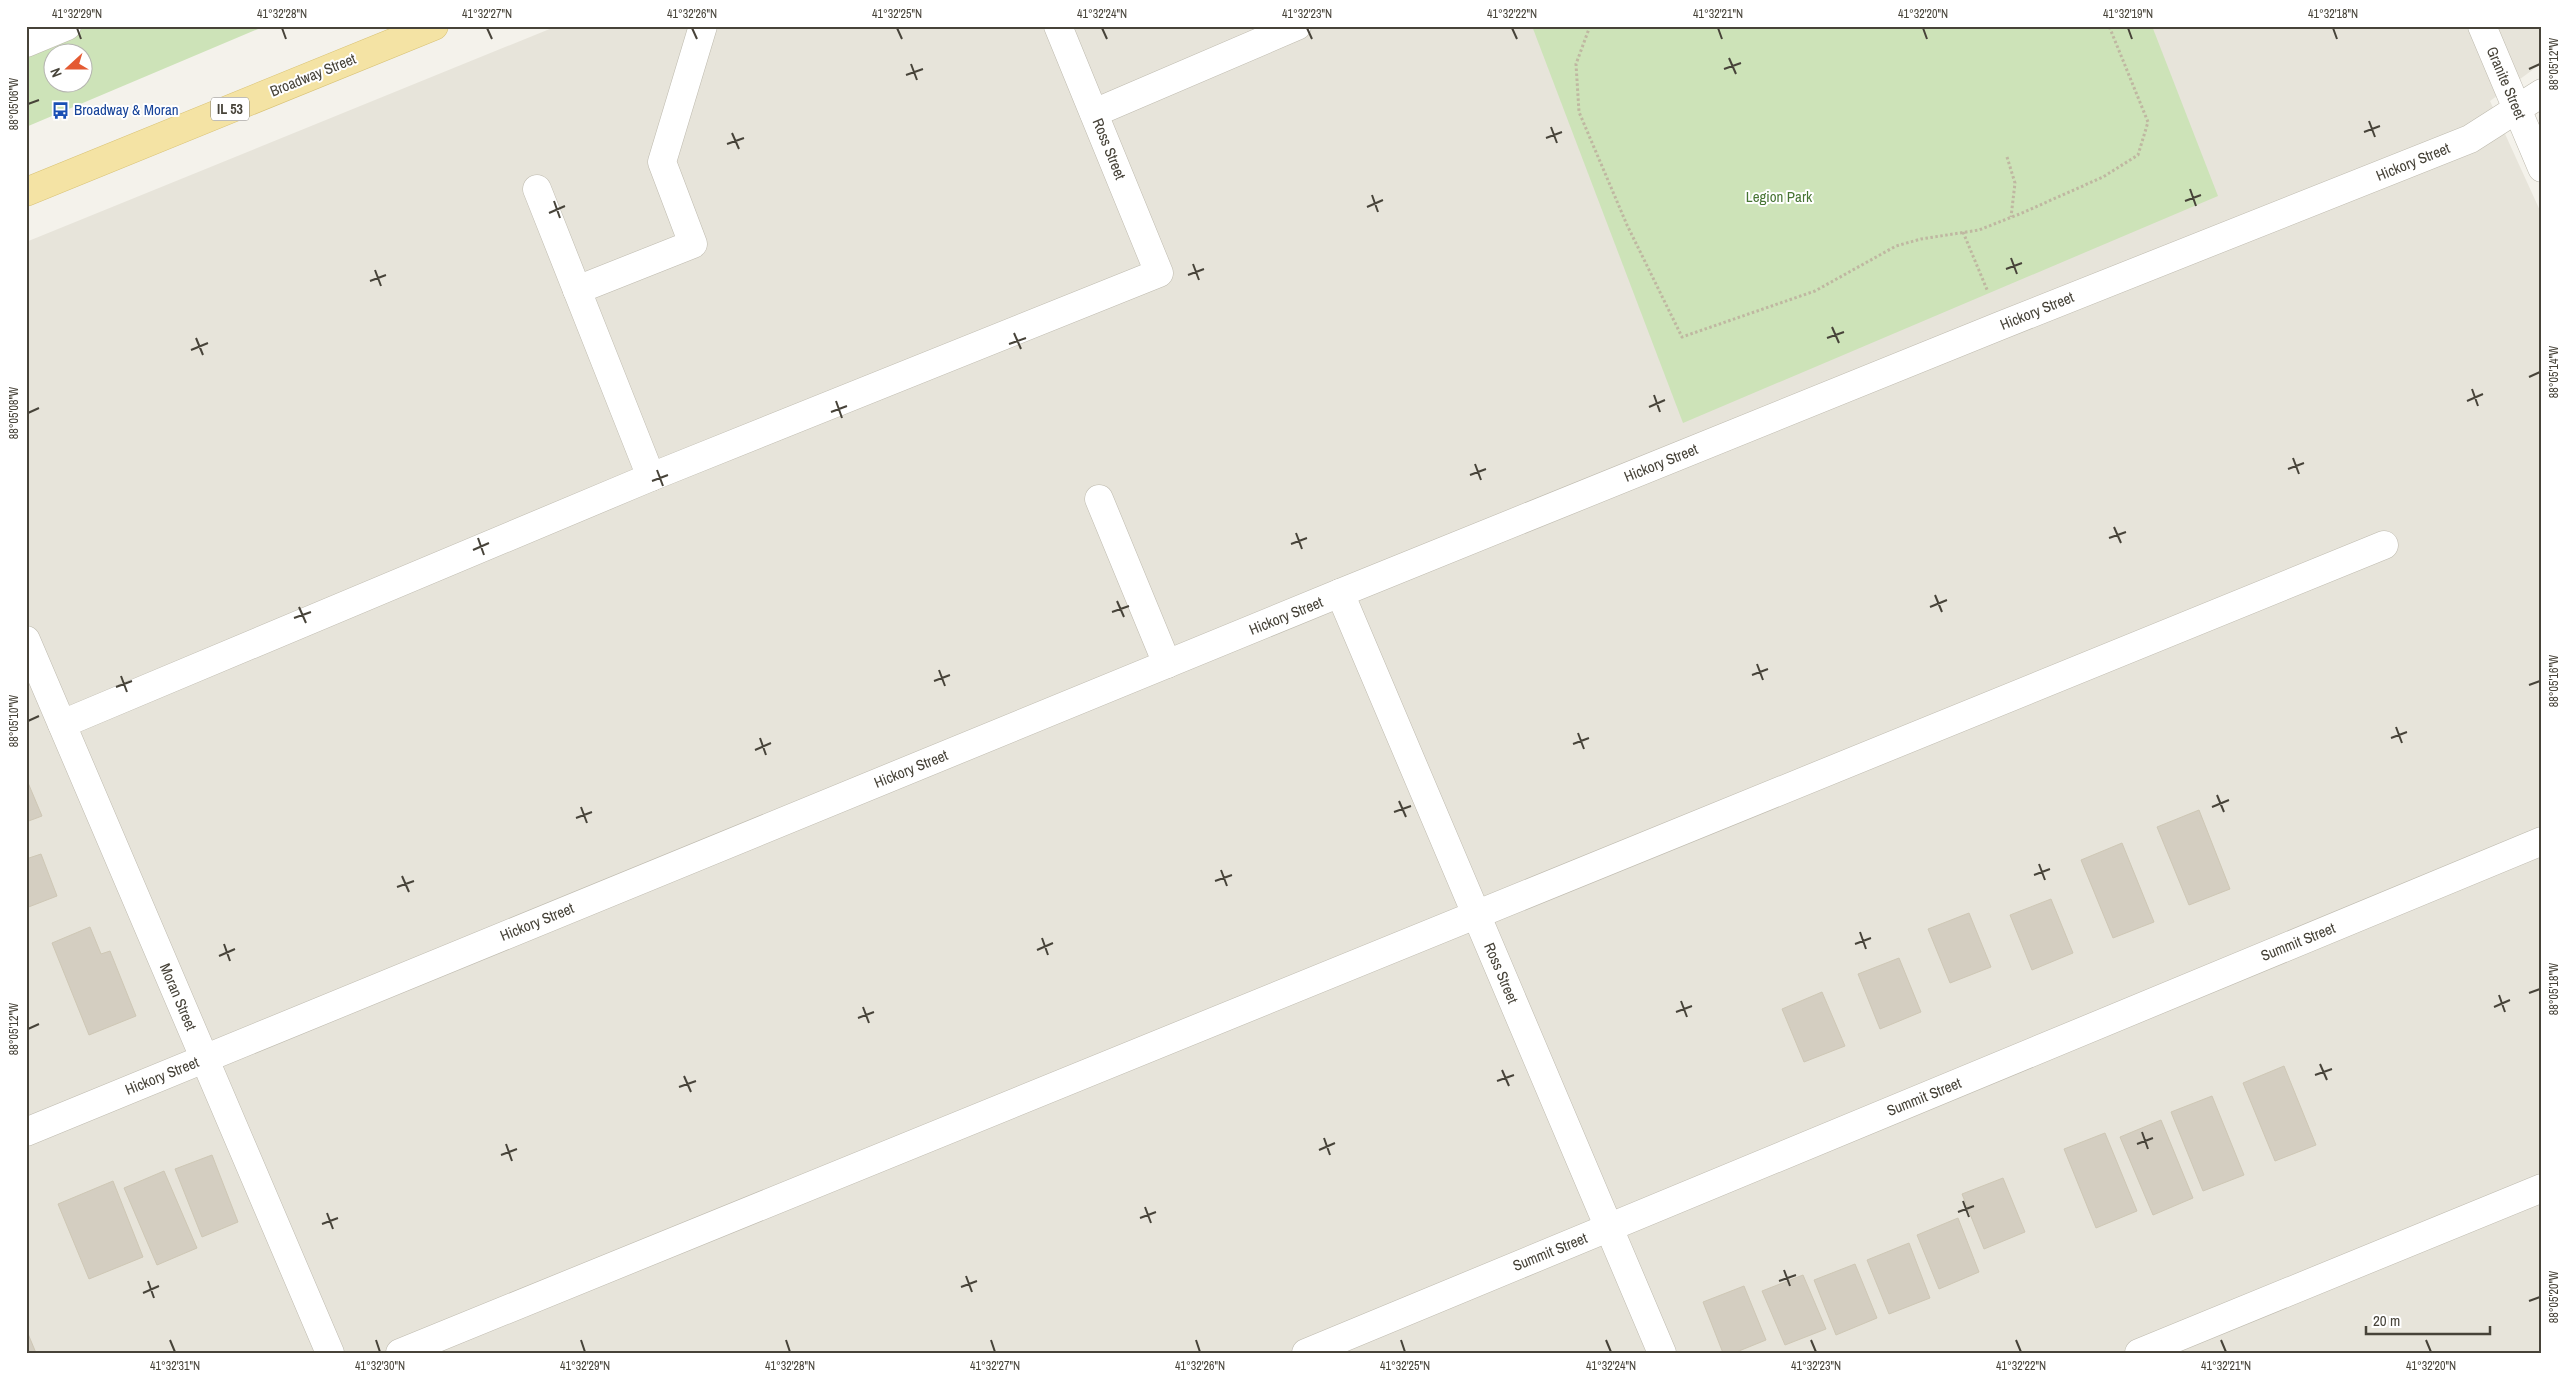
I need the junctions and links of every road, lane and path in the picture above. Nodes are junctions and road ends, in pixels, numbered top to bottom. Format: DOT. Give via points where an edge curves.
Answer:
graph roads {
  1 [pos="67,26"];
  2 [pos="434,26"];
  3 [pos="704,26"];
  4 [pos="1058,26"];
  5 [pos="1297,26"];
  6 [pos="1590,26"];
  7 [pos="2109,26"];
  8 [pos="2482,26"];
  9 [pos="26,43"];
  10 [pos="2542,93"];
  11 [pos="2517,109"];
  12 [pos="1094,113"];
  13 [pos="2007,157"];
  14 [pos="2542,168"];
  15 [pos="537,189"];
  16 [pos="26,192"];
  17 [pos="2011,217"];
  18 [pos="1963,232"];
  19 [pos="577,290"];
  20 [pos="2002,325"];
  21 [pos="651,477"];
  22 [pos="1099,499"];
  23 [pos="2384,545"];
  24 [pos="1340,593"];
  25 [pos="26,640"];
  26 [pos="1167,664"];
  27 [pos="62,724"];
  28 [pos="2542,841"];
  29 [pos="1477,916"];
  30 [pos="204,1058"];
  31 [pos="26,1132"];
  32 [pos="2542,1188"];
  33 [pos="1609,1228"];
  34 [pos="330,1353"];
  35 [pos="400,1353"];
  36 [pos="1306,1353"];
  37 [pos="1662,1353"];
  38 [pos="2140,1353"];
  1 -- 9 [label="street"];
  2 -- 16 [label="main road, Broadway Street / IL 53"];
  3 -- 19 [label="street" via="662,162 693,244"];
  4 -- 12 [label="street, Ross Street"];
  5 -- 12 [label="street"];
  6 -- 18 [label="path" via="1576,64 1579,112 1627,225 1682,337 1815,291 1896,246 1921,238"];
  7 -- 17 [label="path" via="2148,122 2138,155 2103,177"];
  8 -- 11 [label="street, Granite Street"];
  10 -- 11 [label="street, Hickory Street"];
  11 -- 14 [label="street, Granite Street"];
  11 -- 20 [label="street, Hickory Street" via="2470,139"];
  12 -- 21 [label="street, Ross Street" via="1159,273"];
  13 -- 17 [label="path" via="2015,183"];
  15 -- 19 [label="street"];
  17 -- 18 [label="path" via="1979,230"];
  18 -- 20 [label="path"];
  19 -- 21 [label="street"];
  20 -- 24 [label="street, Hickory Street"];
  21 -- 27 [label="street"];
  22 -- 26 [label="street"];
  23 -- 29 [label="street"];
  24 -- 26 [label="street, Hickory Street"];
  24 -- 29 [label="street, Ross Street"];
  25 -- 27 [label="street, Moran Street"];
  26 -- 30 [label="street, Hickory Street"];
  27 -- 30 [label="street, Moran Street"];
  28 -- 33 [label="street, Summit Street"];
  29 -- 33 [label="street, Ross Street"];
  29 -- 35 [label="street"];
  30 -- 31 [label="street, Hickory Street"];
  30 -- 34 [label="street, Moran Street"];
  32 -- 38 [label="street"];
  33 -- 36 [label="street, Summit Street"];
  33 -- 37 [label="street, Ross Street"];
}
